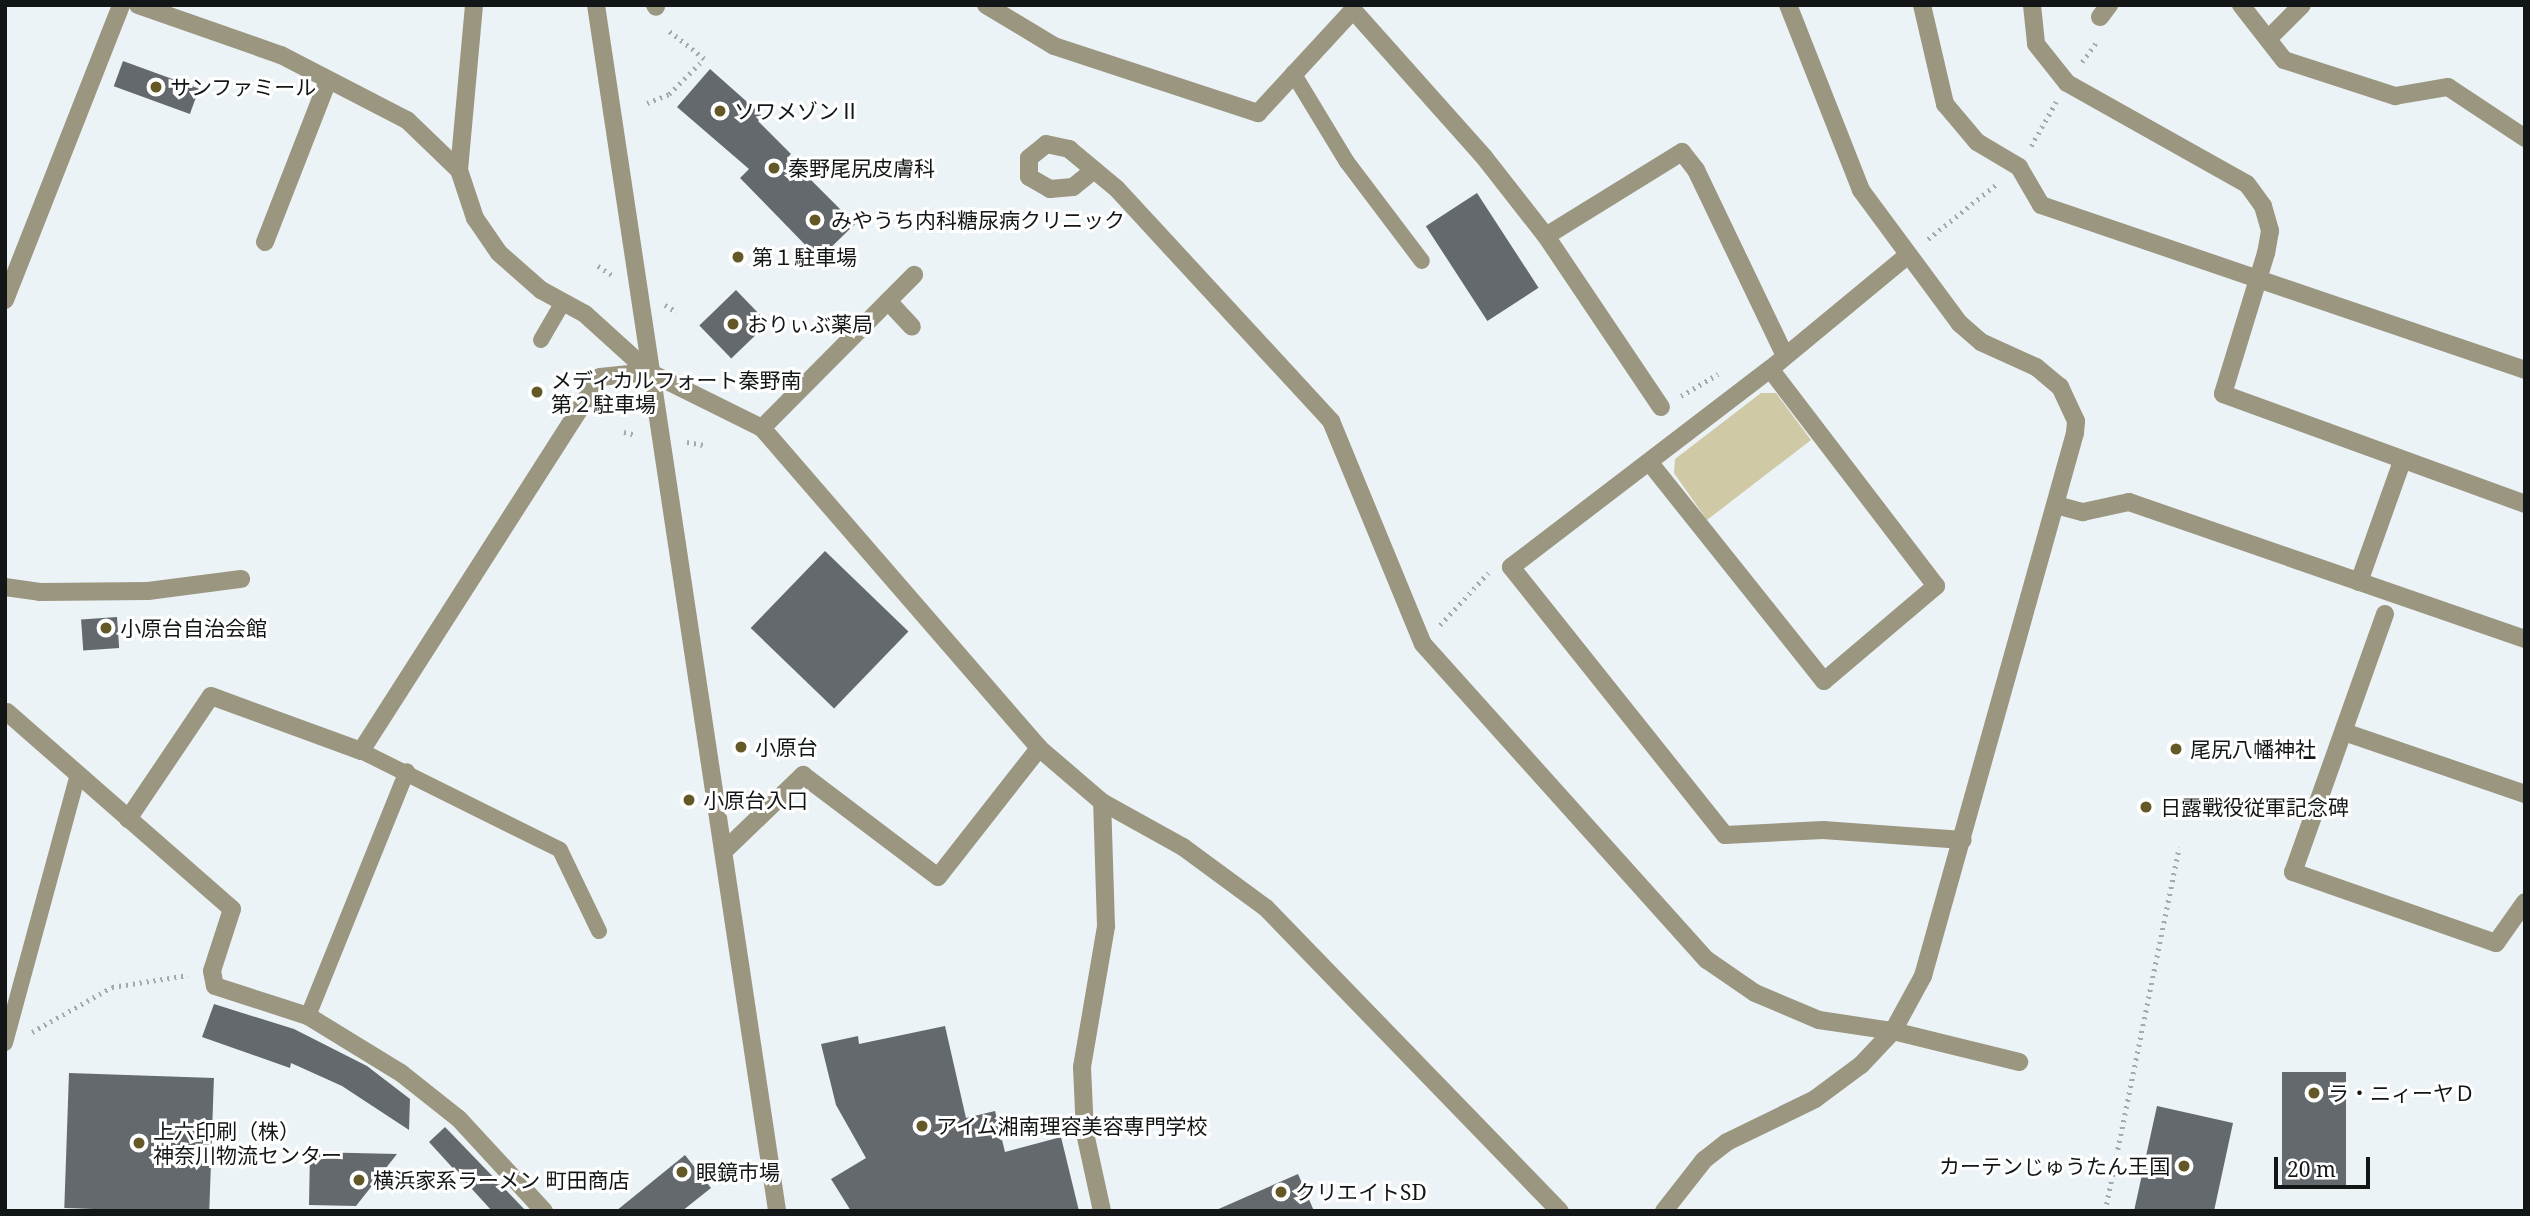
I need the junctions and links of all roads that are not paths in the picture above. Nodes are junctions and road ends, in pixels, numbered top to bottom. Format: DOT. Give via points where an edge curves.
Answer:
graph roads {
  1 [pos="121,5"];
  2 [pos="138,5"];
  3 [pos="474,5"];
  4 [pos="596,5"];
  5 [pos="986,5"];
  6 [pos="1788,5"];
  7 [pos="1922,5"];
  8 [pos="2032,5"];
  9 [pos="2241,5"];
  10 [pos="2302,5"];
  11 [pos="2268,39"];
  12 [pos="1293,73"];
  13 [pos="328,80"];
  14 [pos="2525,138"];
  15 [pos="459,170"];
  16 [pos="1094,170"];
  17 [pos="1546,236"];
  18 [pos="265,242"];
  19 [pos="1908,255"];
  20 [pos="1422,261"];
  21 [pos="914,275"];
  22 [pos="2260,278"];
  23 [pos="5,300"];
  24 [pos="888,301"];
  25 [pos="563,302"];
  26 [pos="912,327"];
  27 [pos="541,340"];
  28 [pos="1785,356"];
  29 [pos="1770,369"];
  30 [pos="2525,370"];
  31 [pos="649,372"];
  32 [pos="1661,407"];
  33 [pos="762,428"];
  34 [pos="2402,461"];
  35 [pos="1650,463"];
  36 [pos="2525,504"];
  37 [pos="2056,505"];
  38 [pos="241,579"];
  39 [pos="2359,582"];
  40 [pos="5,587"];
  41 [pos="2385,614"];
  42 [pos="2525,639"];
  43 [pos="6,712"];
  44 [pos="2344,732"];
  45 [pos="1039,748"];
  46 [pos="361,751"];
  47 [pos="407,771"];
  48 [pos="77,778"];
  49 [pos="2525,794"];
  50 [pos="1102,802"];
  51 [pos="128,819"];
  52 [pos="1963,840"];
  53 [pos="724,851"];
  54 [pos="2525,902"];
  55 [pos="599,931"];
  56 [pos="308,1016"];
  57 [pos="1893,1031"];
  58 [pos="5,1043"];
  59 [pos="2019,1062"];
  60 [pos="544,1211"];
  61 [pos="777,1211"];
  62 [pos="1102,1211"];
  63 [pos="1560,1211"];
  64 [pos="1664,1211"];
  1 -- 23 [label="street"];
  2 -- 13 [label="street" via="281,55"];
  3 -- 15 [label="street"];
  4 -- 31 [label="street"];
  5 -- 12 [label="street" via="1054,46 1258,113"];
  6 -- 19 [label="street" via="1832,128 1861,190"];
  7 -- 22 [label="street" via="1945,104 1977,142 2019,167 2041,205"];
  8 -- 22 [label="street" via="2036,44 2067,83 2247,184 2263,206 2270,231"];
  9 -- 11 [label="street"];
  10 -- 11 [label="street"];
  11 -- 14 [label="street" via="2284,61 2395,96 2448,87"];
  12 -- 17 [label="street" via="1353,10 1485,157"];
  12 -- 20 [label="lane" via="1347,162"];
  13 -- 15 [label="street" via="407,120"];
  13 -- 18 [label="street"];
  15 -- 25 [label="street" via="475,218 499,253"];
  16 -- 57 [label="street" via="1154,226 1331,421 1423,644 1707,960 1755,993 1819,1020"];
  17 -- 28 [label="street" via="1682,152 1696,170"];
  17 -- 32 [label="street"];
  19 -- 28 [label="street"];
  19 -- 37 [label="street" via="1981,342 2036,366 2060,387 2076,421"];
  21 -- 24 [label="street"];
  22 -- 30 [label="street"];
  22 -- 34 [label="street" via="2223,394"];
  24 -- 26 [label="street"];
  24 -- 33 [label="street"];
  25 -- 27 [label="lane"];
  25 -- 31 [label="street" via="585,314"];
  28 -- 29 [label="street"];
  29 -- 35 [label="street"];
  29 -- 35 [label="street" via="1936,586 1824,681"];
  31 -- 33 [label="street"];
  31 -- 46 [label="street" via="600,377"];
  31 -- 53 [label="street"];
  33 -- 45 [label="street"];
  34 -- 36 [label="street"];
  34 -- 39 [label="street"];
  35 -- 52 [label="street" via="1510,567 1725,835 1823,830"];
  37 -- 39 [label="street" via="2083,512 2129,502"];
  37 -- 52 [label="street"];
  38 -- 40 [label="street" via="148,590 40,592"];
  39 -- 42 [label="street"];
  41 -- 44 [label="street"];
  43 -- 48 [label="street"];
  44 -- 49 [label="street"];
  44 -- 54 [label="street" via="2293,872 2496,943"];
  45 -- 50 [label="street"];
  45 -- 53 [label="street" via="938,877 803,775"];
  46 -- 47 [label="lane"];
  46 -- 51 [label="street" via="212,696"];
  47 -- 55 [label="lane" via="560,850"];
  47 -- 56 [label="lane"];
  48 -- 51 [label="street"];
  48 -- 58 [label="lane"];
  50 -- 62 [label="street" via="1106,926 1082,1066 1086,1133"];
  50 -- 63 [label="street" via="1183,847 1266,908"];
  51 -- 56 [label="street" via="232,909 212,971 215,986"];
  52 -- 57 [label="street" via="1923,976"];
  53 -- 61 [label="street"];
  56 -- 60 [label="street" via="435,1098"];
  57 -- 59 [label="street"];
  57 -- 64 [label="street" via="1861,1065 1815,1099 1720,1148"];
}
